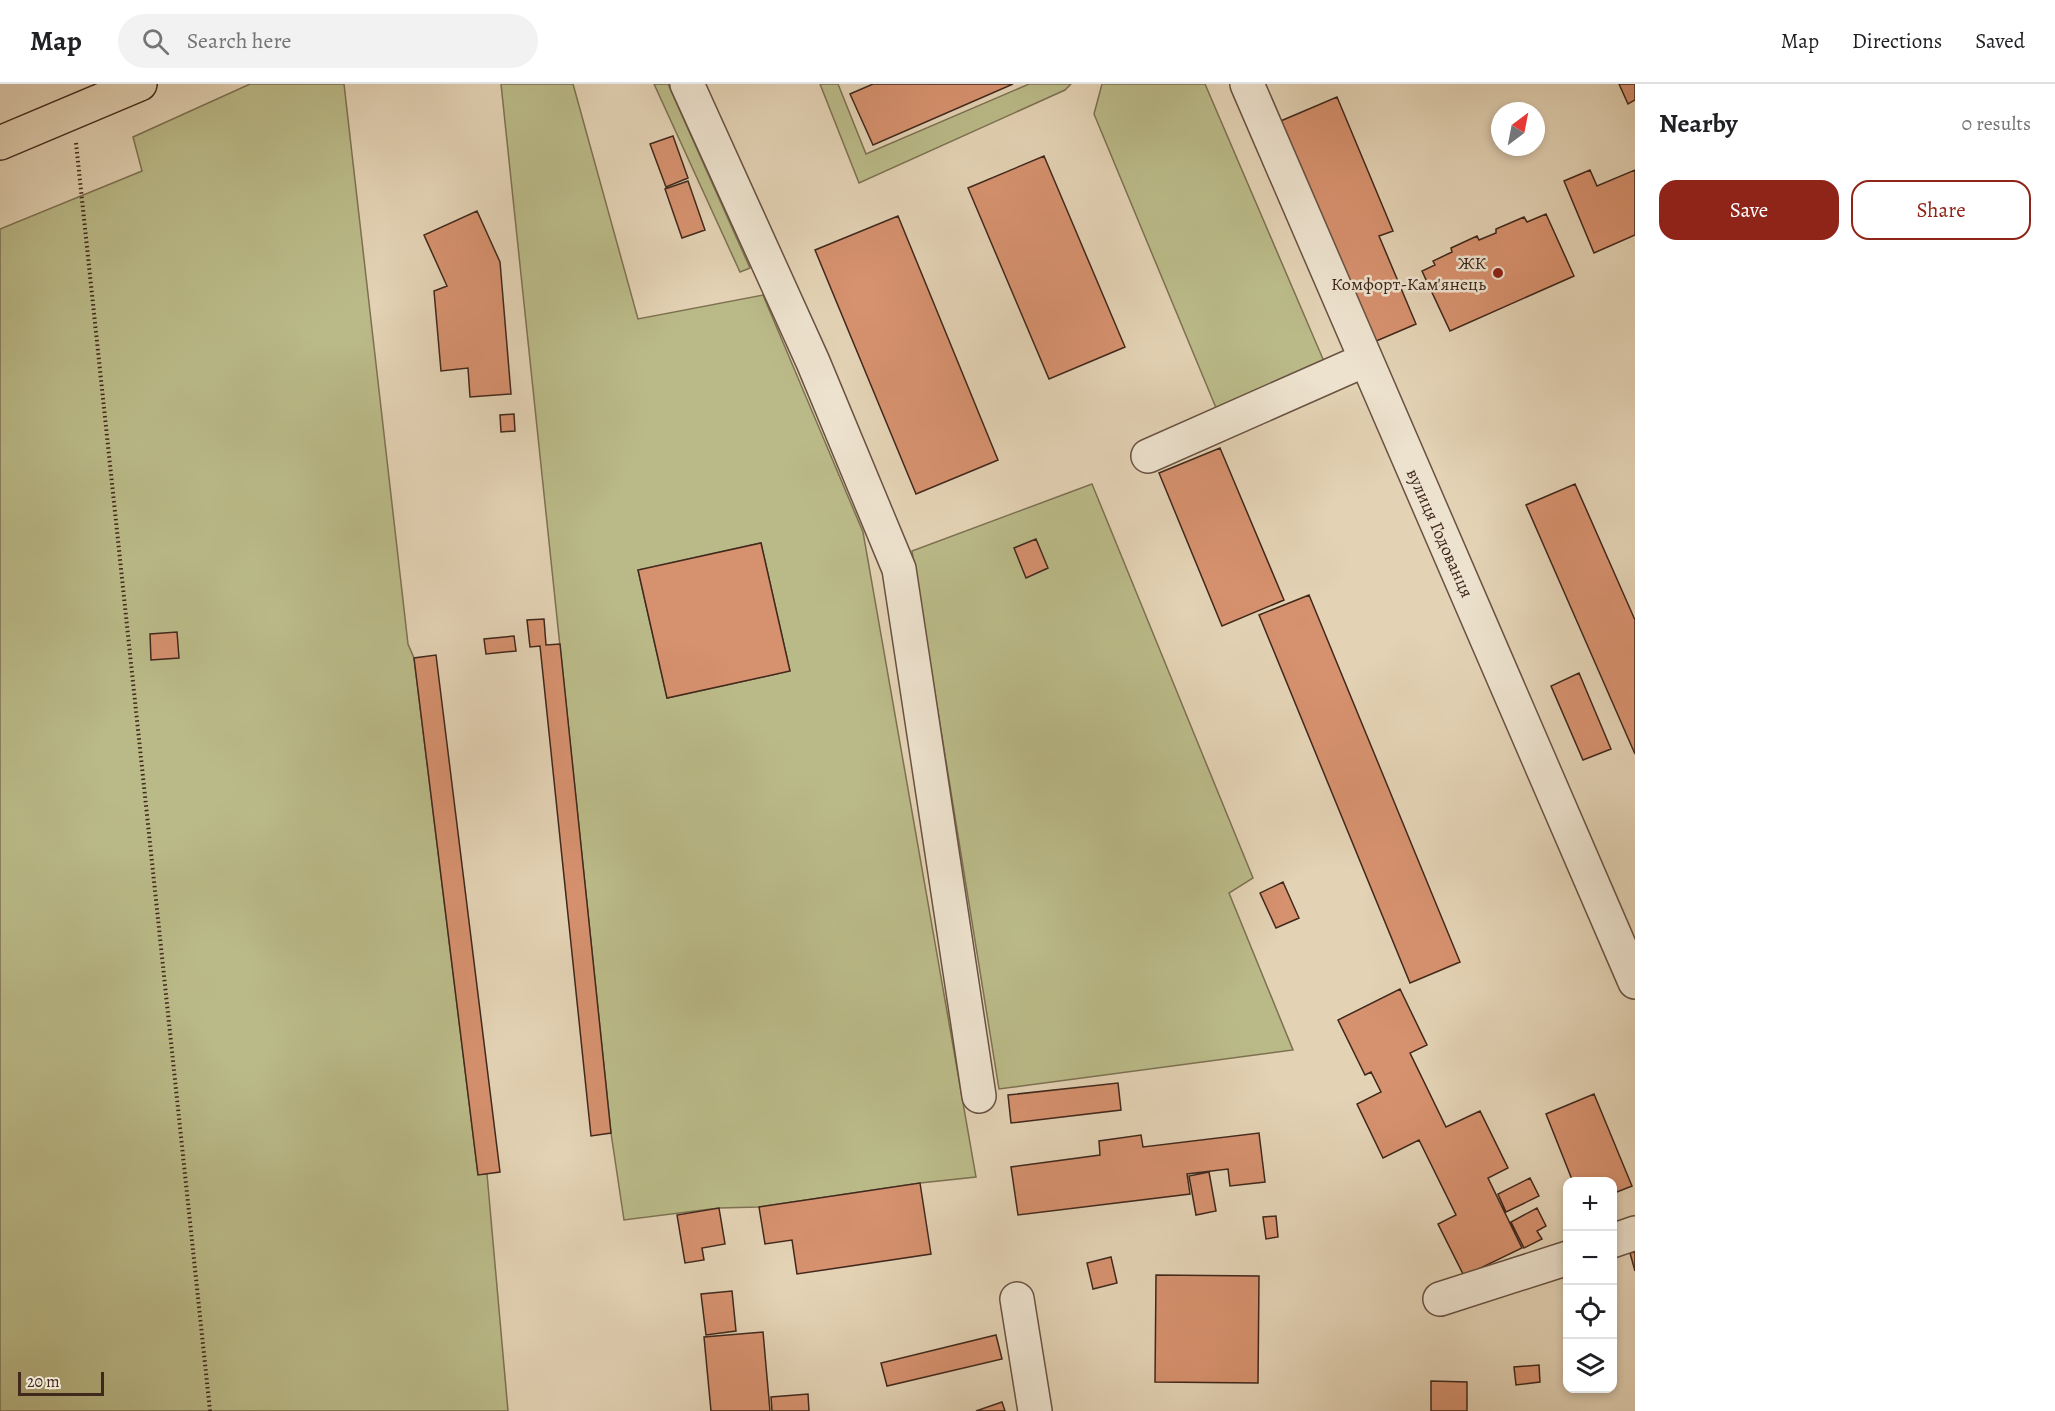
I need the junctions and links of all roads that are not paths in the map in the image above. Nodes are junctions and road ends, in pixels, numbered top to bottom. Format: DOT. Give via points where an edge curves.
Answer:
graph roads {
  1 [pos="140,84"];
  2 [pos="687,84"];
  3 [pos="1247,84"];
  4 [pos="0,143"];
  5 [pos="1365,360"];
  6 [pos="1148,456"];
  7 [pos="1633,972"];
  8 [pos="979,1096"];
  9 [pos="1635,1233"];
  10 [pos="1617,1240"];
  11 [pos="1563,1260"];
  12 [pos="1017,1299"];
  13 [pos="1440,1299"];
  14 [pos="1035,1411"];
  1 -- 4 [label="main road"];
  2 -- 8 [label="street" via="813,362 899,569"];
  3 -- 5 [label="street, вулиця Годованця"];
  5 -- 6 [label="street"];
  5 -- 7 [label="street, вулиця Годованця"];
  9 -- 10 [label="street"];
  11 -- 13 [label="street"];
  12 -- 14 [label="street"];
}
